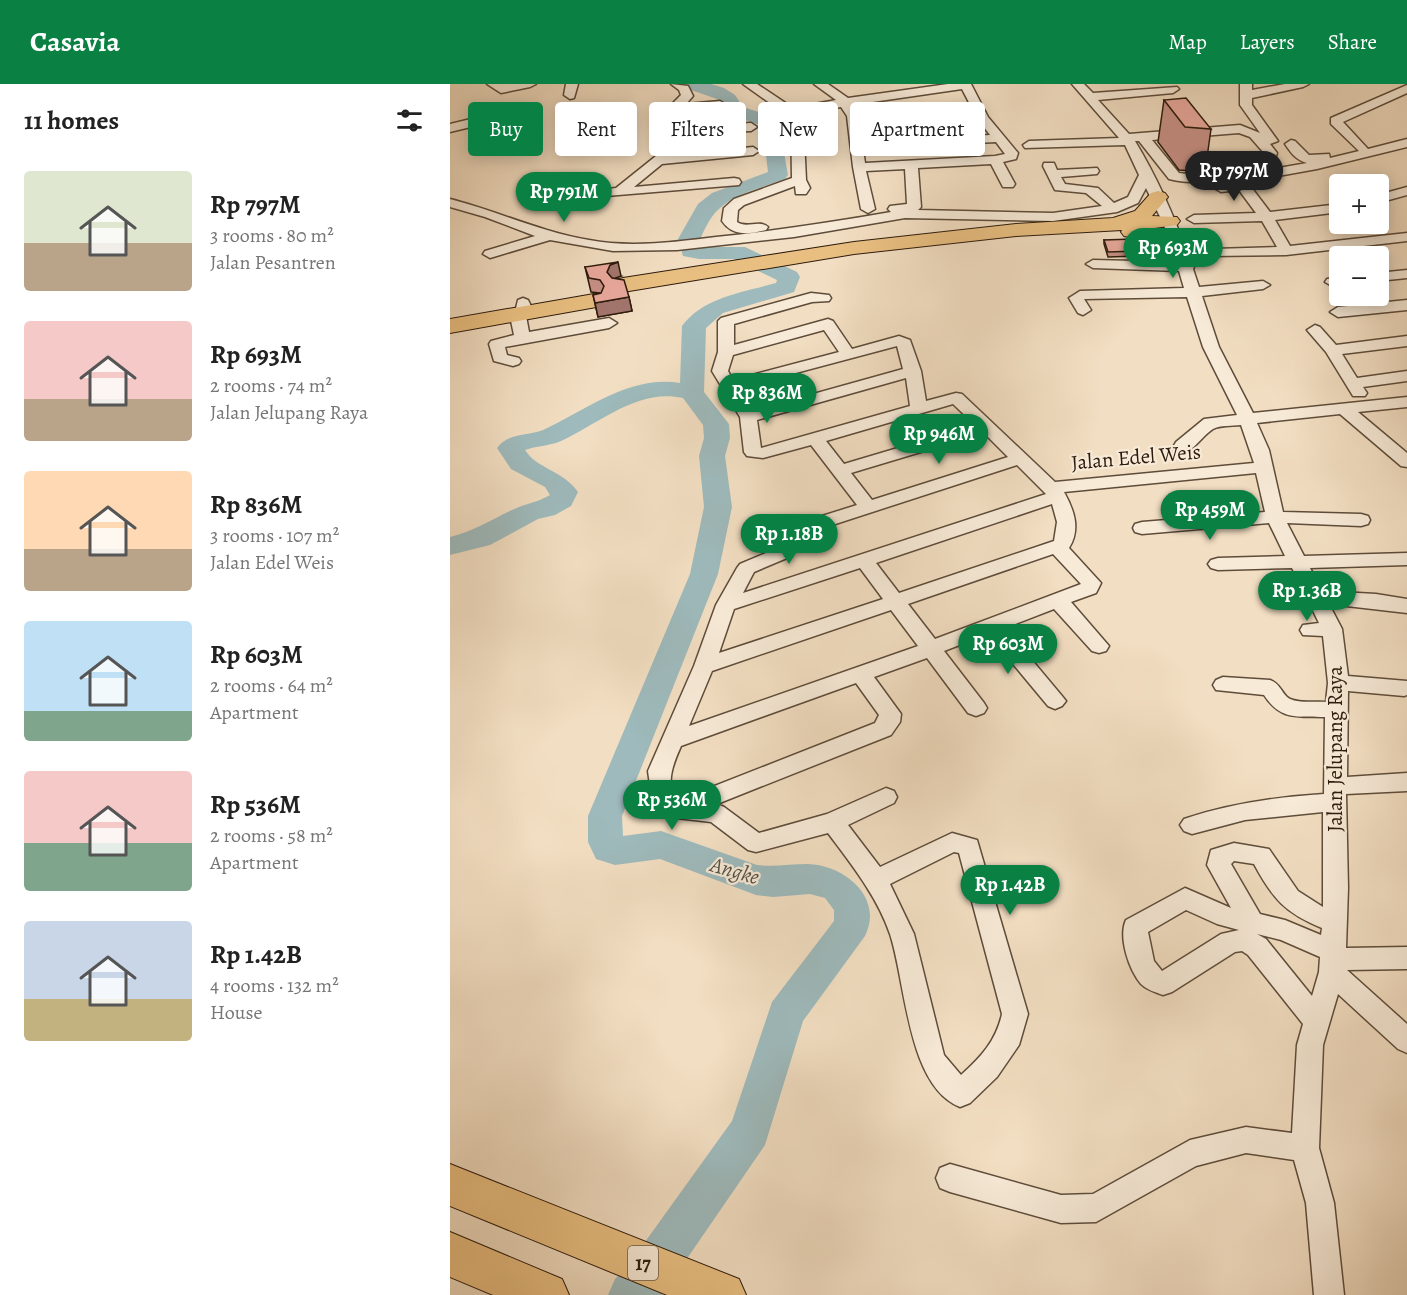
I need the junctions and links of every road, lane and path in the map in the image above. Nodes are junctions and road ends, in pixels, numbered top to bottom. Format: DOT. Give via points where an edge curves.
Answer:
graph roads {
  1 [pos="493,84"];
  2 [pos="530,84"];
  3 [pos="677,84"];
  4 [pos="749,84"];
  5 [pos="820,84"];
  6 [pos="1078,84"];
  7 [pos="965,85"];
  8 [pos="1298,85"];
  9 [pos="1173,89"];
  10 [pos="1246,89"];
  11 [pos="1407,89"];
  12 [pos="1090,97"];
  13 [pos="847,101"];
  14 [pos="682,102"];
  15 [pos="776,102"];
  16 [pos="974,102"];
  17 [pos="838,103"];
  18 [pos="1258,103"];
  19 [pos="1407,103"];
  20 [pos="850,108"];
  21 [pos="1362,111"];
  22 [pos="985,120"];
  23 [pos="468,124"];
  24 [pos="746,127"];
  25 [pos="751,127"];
  26 [pos="450,128"];
  27 [pos="1142,137"];
  28 [pos="1000,138"];
  29 [pos="985,139"];
  30 [pos="1127,140"];
  31 [pos="1407,141"];
  32 [pos="1029,145"];
  33 [pos="1362,148"];
  34 [pos="753,151"];
  35 [pos="664,156"];
  36 [pos="798,156"];
  37 [pos="858,156"];
  38 [pos="1288,157"];
  39 [pos="660,160"];
  40 [pos="995,160"];
  41 [pos="911,164"];
  42 [pos="859,167"];
  43 [pos="1337,170"];
  44 [pos="1092,171"];
  45 [pos="1147,173"];
  46 [pos="734,182"];
  47 [pos="1008,184"];
  48 [pos="1243,186"];
  49 [pos="1200,190"];
  50 [pos="1407,190"];
  51 [pos="620,192"];
  52 [pos="1156,193"];
  53 [pos="587,195"];
  54 [pos="1389,196"];
  55 [pos="450,203"];
  56 [pos="1389,204"];
  57 [pos="1407,204"];
  58 [pos="868,209"];
  59 [pos="1329,209"];
  60 [pos="1266,217"];
  61 [pos="1194,219"];
  62 [pos="1106,222"];
  63 [pos="1171,223"];
  64 [pos="549,236"];
  65 [pos="1407,237"];
  66 [pos="1179,246"];
  67 [pos="1286,250"];
  68 [pos="1214,253"];
  69 [pos="490,254"];
  70 [pos="1093,264"];
  71 [pos="1187,267"];
  72 [pos="737,273"];
  73 [pos="1407,274"];
  74 [pos="1389,276"];
  75 [pos="1263,285"];
  76 [pos="625,290"];
  77 [pos="1193,292"];
  78 [pos="592,296"];
  79 [pos="824,298"];
  80 [pos="1407,305"];
  81 [pos="1083,310"];
  82 [pos="1338,312"];
  83 [pos="450,315"];
  84 [pos="521,319"];
  85 [pos="609,323"];
  86 [pos="450,326"];
  87 [pos="1315,330"];
  88 [pos="1407,341"];
  89 [pos="1211,347"];
  90 [pos="1191,348"];
  91 [pos="1332,350"];
  92 [pos="726,352"];
  93 [pos="847,353"];
  94 [pos="513,361"];
  95 [pos="913,371"];
  96 [pos="1407,376"];
  97 [pos="729,386"];
  98 [pos="1407,402"];
  99 [pos="919,409"];
  100 [pos="1345,410"];
  101 [pos="748,417"];
  102 [pos="1248,420"];
  103 [pos="987,427"];
  104 [pos="815,439"];
  105 [pos="1181,449"];
  106 [pos="1021,458"];
  107 [pos="1407,462"];
  108 [pos="1264,467"];
  109 [pos="840,471"];
  110 [pos="1054,492"];
  111 [pos="867,506"];
  112 [pos="1275,517"];
  113 [pos="1361,520"];
  114 [pos="1142,528"];
  115 [pos="1057,547"];
  116 [pos="1407,559"];
  117 [pos="864,560"];
  118 [pos="1299,561"];
  119 [pos="1218,564"];
  120 [pos="1317,597"];
  121 [pos="896,600"];
  122 [pos="1058,601"];
  123 [pos="726,605"];
  124 [pos="1407,606"];
  125 [pos="992,625"];
  126 [pos="1332,629"];
  127 [pos="1310,630"];
  128 [pos="1099,646"];
  129 [pos="930,649"];
  130 [pos="704,666"];
  131 [pos="860,673"];
  132 [pos="1338,683"];
  133 [pos="1223,686"];
  134 [pos="1404,688"];
  135 [pos="1054,701"];
  136 [pos="976,708"];
  137 [pos="1336,710"];
  138 [pos="673,740"];
  139 [pos="1407,782"];
  140 [pos="1335,794"];
  141 [pos="886,796"];
  142 [pos="676,811"];
  143 [pos="833,822"];
  144 [pos="1192,825"];
  145 [pos="876,880"];
  146 [pos="1252,922"];
  147 [pos="1334,922"];
  148 [pos="1407,958"];
  149 [pos="1333,961"];
  150 [pos="1316,1020"];
  151 [pos="1407,1041"];
  152 [pos="1305,1148"];
  153 [pos="950,1178"];
  154 [pos="450,1185"];
  155 [pos="450,1254"];
  156 [pos="532,1289"];
  157 [pos="723,1295"];
  158 [pos="1329,1295"];
  1 -- 2 [label="street" via="501,89"];
  3 -- 14 [label="street" via="687,96"];
  4 -- 15 [label="street"];
  5 -- 13 [label="street"];
  6 -- 12 [label="street, Jalan Jelupang Raya"];
  7 -- 13 [label="street"];
  7 -- 16 [label="street"];
  8 -- 10 [label="street"];
  8 -- 18 [label="street"];
  9 -- 12 [label="street"];
  10 -- 38 [label="street" via="1249,111"];
  11 -- 21 [label="street"];
  12 -- 30 [label="street, Jalan Jelupang Raya"];
  13 -- 17 [label="street"];
  13 -- 20 [label="street"];
  19 -- 21 [label="street"];
  21 -- 33 [label="street" via="1335,122"];
  22 -- 28 [label="street"];
  23 -- 26 [label="street"];
  24 -- 25 [label="street"];
  27 -- 27 [label="street" via="1174,176 1188,179 1239,172 1268,162 1272,153 1254,134 1240,129"];
  27 -- 30 [label="street"];
  28 -- 29 [label="street"];
  28 -- 40 [label="street" via="1012,153"];
  30 -- 32 [label="street"];
  30 -- 45 [label="street, Jalan Jelupang Raya"];
  31 -- 33 [label="street"];
  31 -- 38 [label="street"];
  33 -- 38 [label="street" via="1308,160"];
  34 -- 39 [label="street"];
  35 -- 39 [label="street"];
  36 -- 58 [label="street" via="799,180 739,202 731,208 729,221 734,227 744,229"];
  37 -- 42 [label="street"];
  38 -- 52 [label="street"];
  39 -- 51 [label="street"];
  40 -- 41 [label="street"];
  40 -- 47 [label="street"];
  41 -- 42 [label="street"];
  41 -- 58 [label="street" via="914,207"];
  42 -- 58 [label="street"];
  43 -- 48 [label="street"];
  44 -- 62 [label="street" via="1051,170 1060,187 1094,190"];
  45 -- 52 [label="street, Jalan Jelupang Raya"];
  45 -- 62 [label="street" via="1133,200"];
  46 -- 51 [label="street"];
  48 -- 49 [label="street"];
  48 -- 60 [label="street"];
  50 -- 54 [label="street"];
  51 -- 53 [label="street"];
  52 -- 62 [label="highway" via="1142,215 1129,221"];
  52 -- 63 [label="street, Jalan Jelupang Raya"];
  55 -- 64 [label="street"];
  56 -- 57 [label="street"];
  59 -- 60 [label="street"];
  60 -- 61 [label="street"];
  60 -- 67 [label="street"];
  62 -- 63 [label="highway"];
  62 -- 64 [label="street" via="905,214 794,233 677,246 613,247"];
  62 -- 66 [label="highway"];
  62 -- 72 [label="highway" via="815,266"];
  62 -- 72 [label="highway" via="794,257"];
  63 -- 66 [label="street, Jalan Jelupang Raya"];
  64 -- 69 [label="street"];
  65 -- 67 [label="street"];
  66 -- 71 [label="street, Jalan Jelupang Raya"];
  67 -- 68 [label="street"];
  70 -- 71 [label="street"];
  71 -- 77 [label="street, Jalan Jelupang Raya"];
  72 -- 76 [label="highway"];
  73 -- 74 [label="street"];
  75 -- 77 [label="street"];
  77 -- 81 [label="street" via="1080,295 1076,297"];
  77 -- 89 [label="street, Jalan Jelupang Raya"];
  78 -- 84 [label="highway"];
  79 -- 92 [label="street" via="811,297 726,321"];
  80 -- 82 [label="street"];
  83 -- 84 [label="highway"];
  84 -- 85 [label="street"];
  84 -- 86 [label="highway"];
  84 -- 94 [label="street" via="497,344 500,358"];
  87 -- 91 [label="street"];
  88 -- 91 [label="street"];
  89 -- 90 [label="street"];
  89 -- 102 [label="street, Jalan Jelupang Raya"];
  91 -- 96 [label="street" via="1357,388"];
  92 -- 93 [label="street" via="828,324"];
  92 -- 97 [label="street" via="720,371"];
  93 -- 95 [label="street" via="899,341 904,343"];
  93 -- 97 [label="street"];
  95 -- 99 [label="street"];
  95 -- 101 [label="street"];
  97 -- 101 [label="street"];
  98 -- 100 [label="street"];
  99 -- 103 [label="street, Jalan Edel Weis" via="959,398"];
  99 -- 104 [label="street, Jalan Edel Weis"];
  100 -- 102 [label="street"];
  100 -- 107 [label="street"];
  101 -- 104 [label="street, Jalan Edel Weis" via="753,452"];
  102 -- 105 [label="street" via="1210,423"];
  102 -- 108 [label="street, Jalan Jelupang Raya"];
  103 -- 106 [label="street, Jalan Edel Weis"];
  103 -- 109 [label="street"];
  104 -- 109 [label="street"];
  106 -- 110 [label="street, Jalan Edel Weis"];
  106 -- 111 [label="street"];
  108 -- 110 [label="street, Jalan Edel Weis"];
  108 -- 112 [label="street, Jalan Jelupang Raya"];
  109 -- 111 [label="street"];
  110 -- 115 [label="street" via="1066,511 1068,525 1062,544"];
  110 -- 117 [label="street"];
  111 -- 123 [label="street" via="813,525 780,554 747,568"];
  112 -- 113 [label="street"];
  112 -- 114 [label="street"];
  112 -- 118 [label="street, Jalan Jelupang Raya"];
  115 -- 121 [label="street"];
  115 -- 122 [label="street" via="1091,583 1084,591"];
  116 -- 118 [label="street"];
  117 -- 121 [label="street"];
  117 -- 123 [label="street"];
  118 -- 119 [label="street"];
  118 -- 120 [label="street, Jalan Jelupang Raya"];
  120 -- 124 [label="street"];
  120 -- 126 [label="street, Jalan Jelupang Raya"];
  121 -- 129 [label="street"];
  121 -- 130 [label="street"];
  122 -- 125 [label="street"];
  122 -- 128 [label="street"];
  123 -- 130 [label="street"];
  125 -- 129 [label="street"];
  125 -- 135 [label="street"];
  126 -- 127 [label="street"];
  126 -- 132 [label="street, Jalan Jelupang Raya"];
  129 -- 131 [label="street"];
  129 -- 136 [label="street"];
  130 -- 138 [label="street"];
  131 -- 138 [label="street"];
  131 -- 142 [label="street" via="890,714 883,729"];
  132 -- 134 [label="street"];
  132 -- 137 [label="street, Jalan Jelupang Raya"];
  133 -- 137 [label="street" via="1270,688 1280,703 1290,708"];
  137 -- 140 [label="street, Jalan Jelupang Raya"];
  138 -- 142 [label="street" via="659,771 663,799"];
  139 -- 140 [label="street"];
  140 -- 144 [label="street" via="1226,814"];
  140 -- 147 [label="street, Jalan Jelupang Raya"];
  141 -- 143 [label="street"];
  142 -- 143 [label="street" via="716,813 756,843"];
  143 -- 145 [label="street"];
  145 -- 145 [label="street" via="902,934 932,1061 960,1094 988,1068 1010,1037 1015,1014 969,847 952,842"];
  146 -- 147 [label="street" via="1219,865 1219,857 1234,852 1261,856 1282,894 1305,911"];
  146 -- 149 [label="street" via="1285,930"];
  146 -- 150 [label="street" via="1226,917 1185,898 1135,927 1140,961 1155,982 1163,984 1230,942 1245,940 1257,947"];
  147 -- 149 [label="street, Jalan Jelupang Raya"];
  148 -- 149 [label="street"];
  149 -- 150 [label="street, Jalan Jelupang Raya"];
  149 -- 151 [label="street"];
  150 -- 152 [label="street, Jalan Jelupang Raya" via="1310,1045"];
  152 -- 153 [label="street" via="1246,1140 1190,1154 1096,1208 1061,1209"];
  152 -- 158 [label="street, Jalan Jelupang Raya" via="1320,1203"];
  154 -- 157 [label="highway, 17"];
  155 -- 156 [label="highway"];
}
